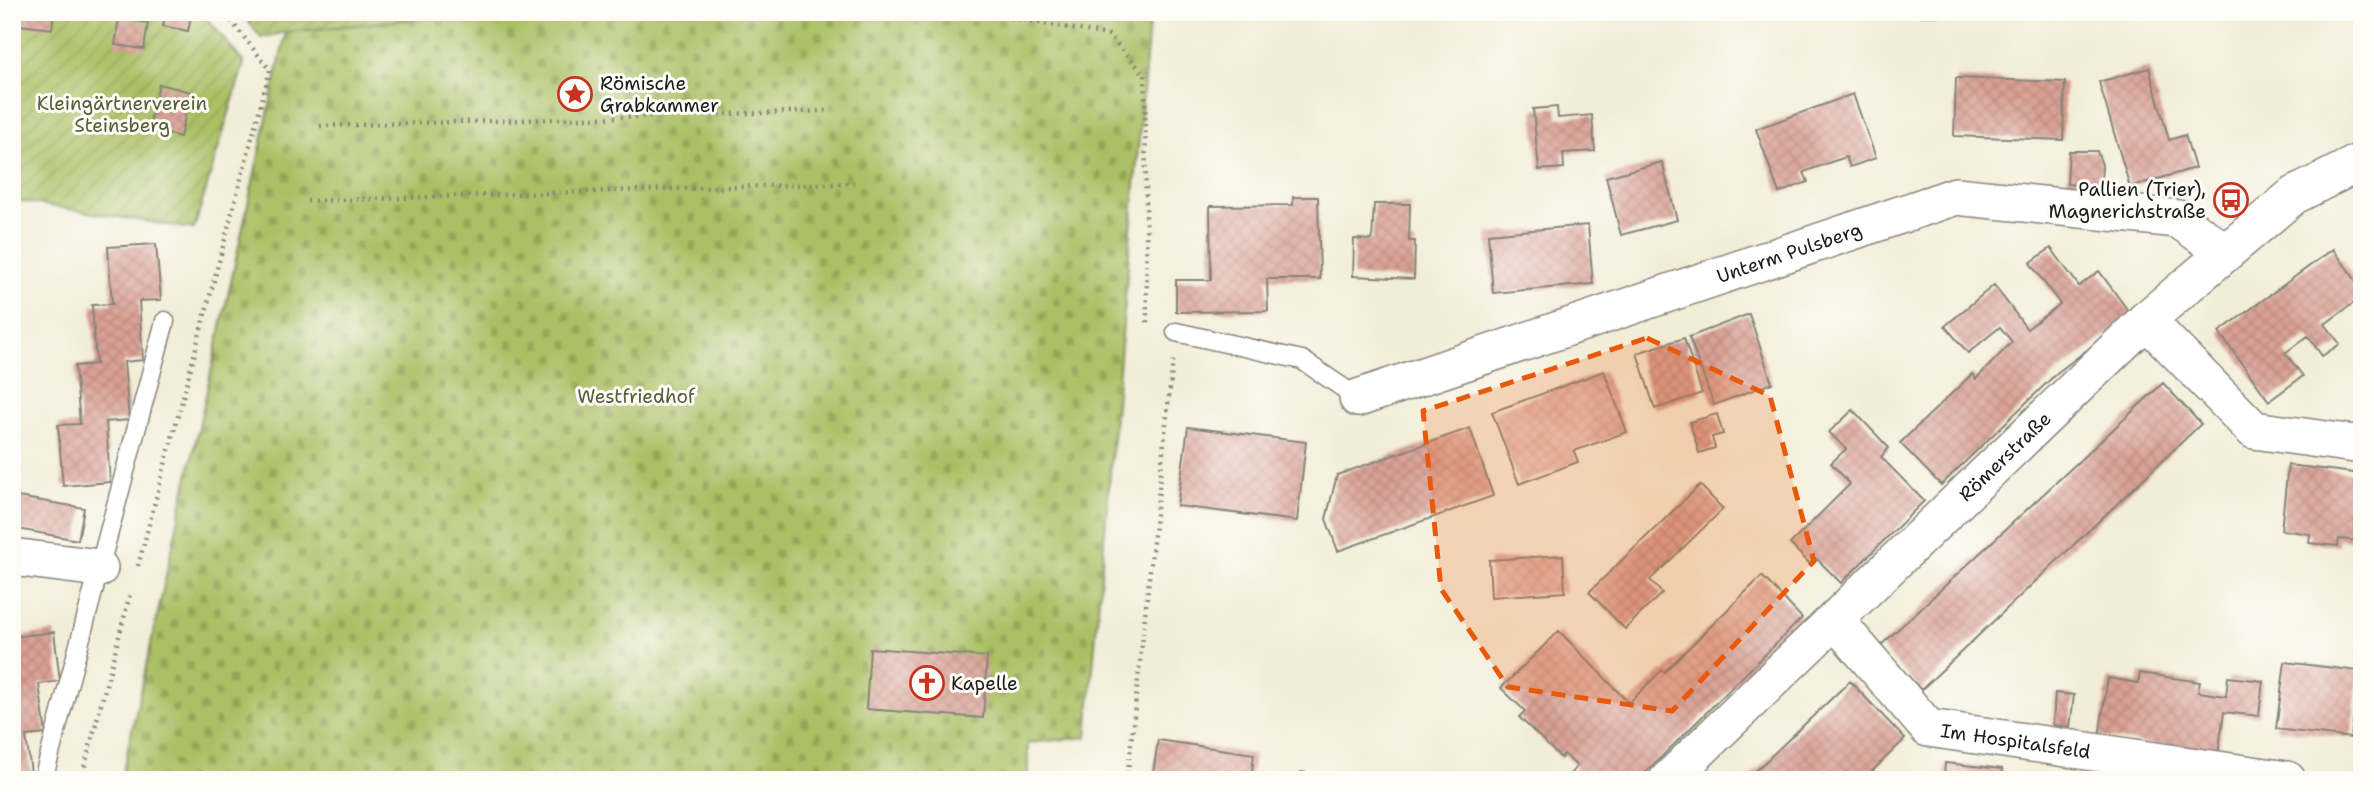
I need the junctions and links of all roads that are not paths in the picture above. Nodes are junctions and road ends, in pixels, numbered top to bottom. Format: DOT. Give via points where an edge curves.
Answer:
graph roads {
  1 [pos="2362,161"];
  2 [pos="2225,252"];
  3 [pos="2146,320"];
  4 [pos="165,321"];
  5 [pos="1176,332"];
  6 [pos="1358,398"];
  7 [pos="2362,445"];
  8 [pos="12,556"];
  9 [pos="99,568"];
  10 [pos="1835,620"];
  11 [pos="43,780"];
  12 [pos="1668,780"];
  13 [pos="2287,780"];
  1 -- 2 [label="street, Römerstraße" via="2293,196"];
  2 -- 3 [label="street, Römerstraße"];
  2 -- 6 [label="street, Unterm Pulsberg" via="2178,219 1956,196"];
  3 -- 7 [label="street" via="2254,430"];
  3 -- 10 [label="street, Römerstraße"];
  4 -- 9 [label="lane"];
  5 -- 6 [label="lane" via="1303,360"];
  8 -- 9 [label="street"];
  9 -- 11 [label="lane"];
  10 -- 12 [label="street, Römerstraße"];
  10 -- 13 [label="street, Im Hospitalsfeld" via="1928,728"];
}
